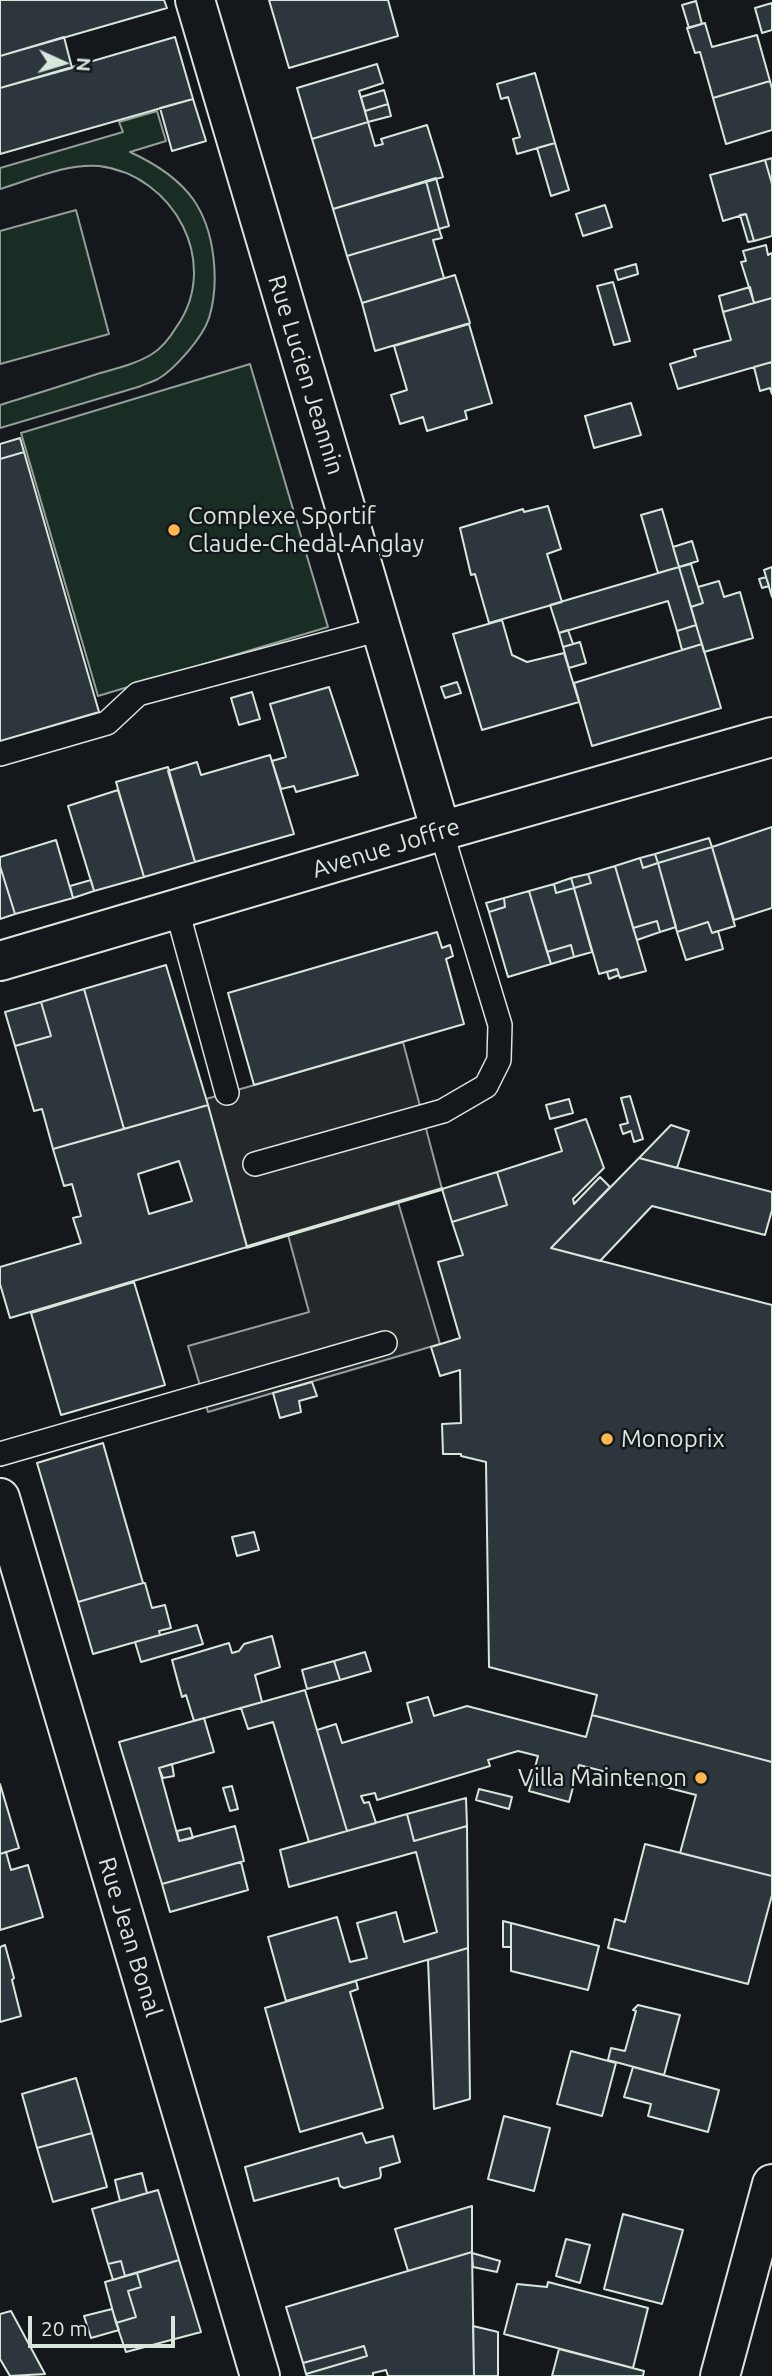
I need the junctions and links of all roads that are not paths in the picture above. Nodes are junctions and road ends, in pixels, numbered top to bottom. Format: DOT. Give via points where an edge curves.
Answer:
graph roads {
  1 [pos="195,0"];
  2 [pos="381,629"];
  3 [pos="772,737"];
  4 [pos="0,754"];
  5 [pos="441,831"];
  6 [pos="177,910"];
  7 [pos="0,961"];
  8 [pos="227,1093"];
  9 [pos="255,1164"];
  10 [pos="385,1343"];
  11 [pos="0,1454"];
  12 [pos="0,1497"];
  13 [pos="772,2184"];
  14 [pos="260,2376"];
  15 [pos="720,2376"];
  1 -- 2 [label="street, Rue Lucien Jeannin"];
  2 -- 4 [label="lane" via="138,694 107,723"];
  2 -- 5 [label="street, Rue Lucien Jeannin"];
  3 -- 5 [label="street, Avenue Joffre"];
  5 -- 6 [label="street, Avenue Joffre"];
  5 -- 9 [label="lane" via="500,1025 499,1060 486,1086 443,1111"];
  6 -- 7 [label="street, Avenue Joffre"];
  6 -- 8 [label="lane"];
  10 -- 11 [label="lane"];
  12 -- 14 [label="street, Rue Jean Bonal"];
  13 -- 15 [label="street"];
}
